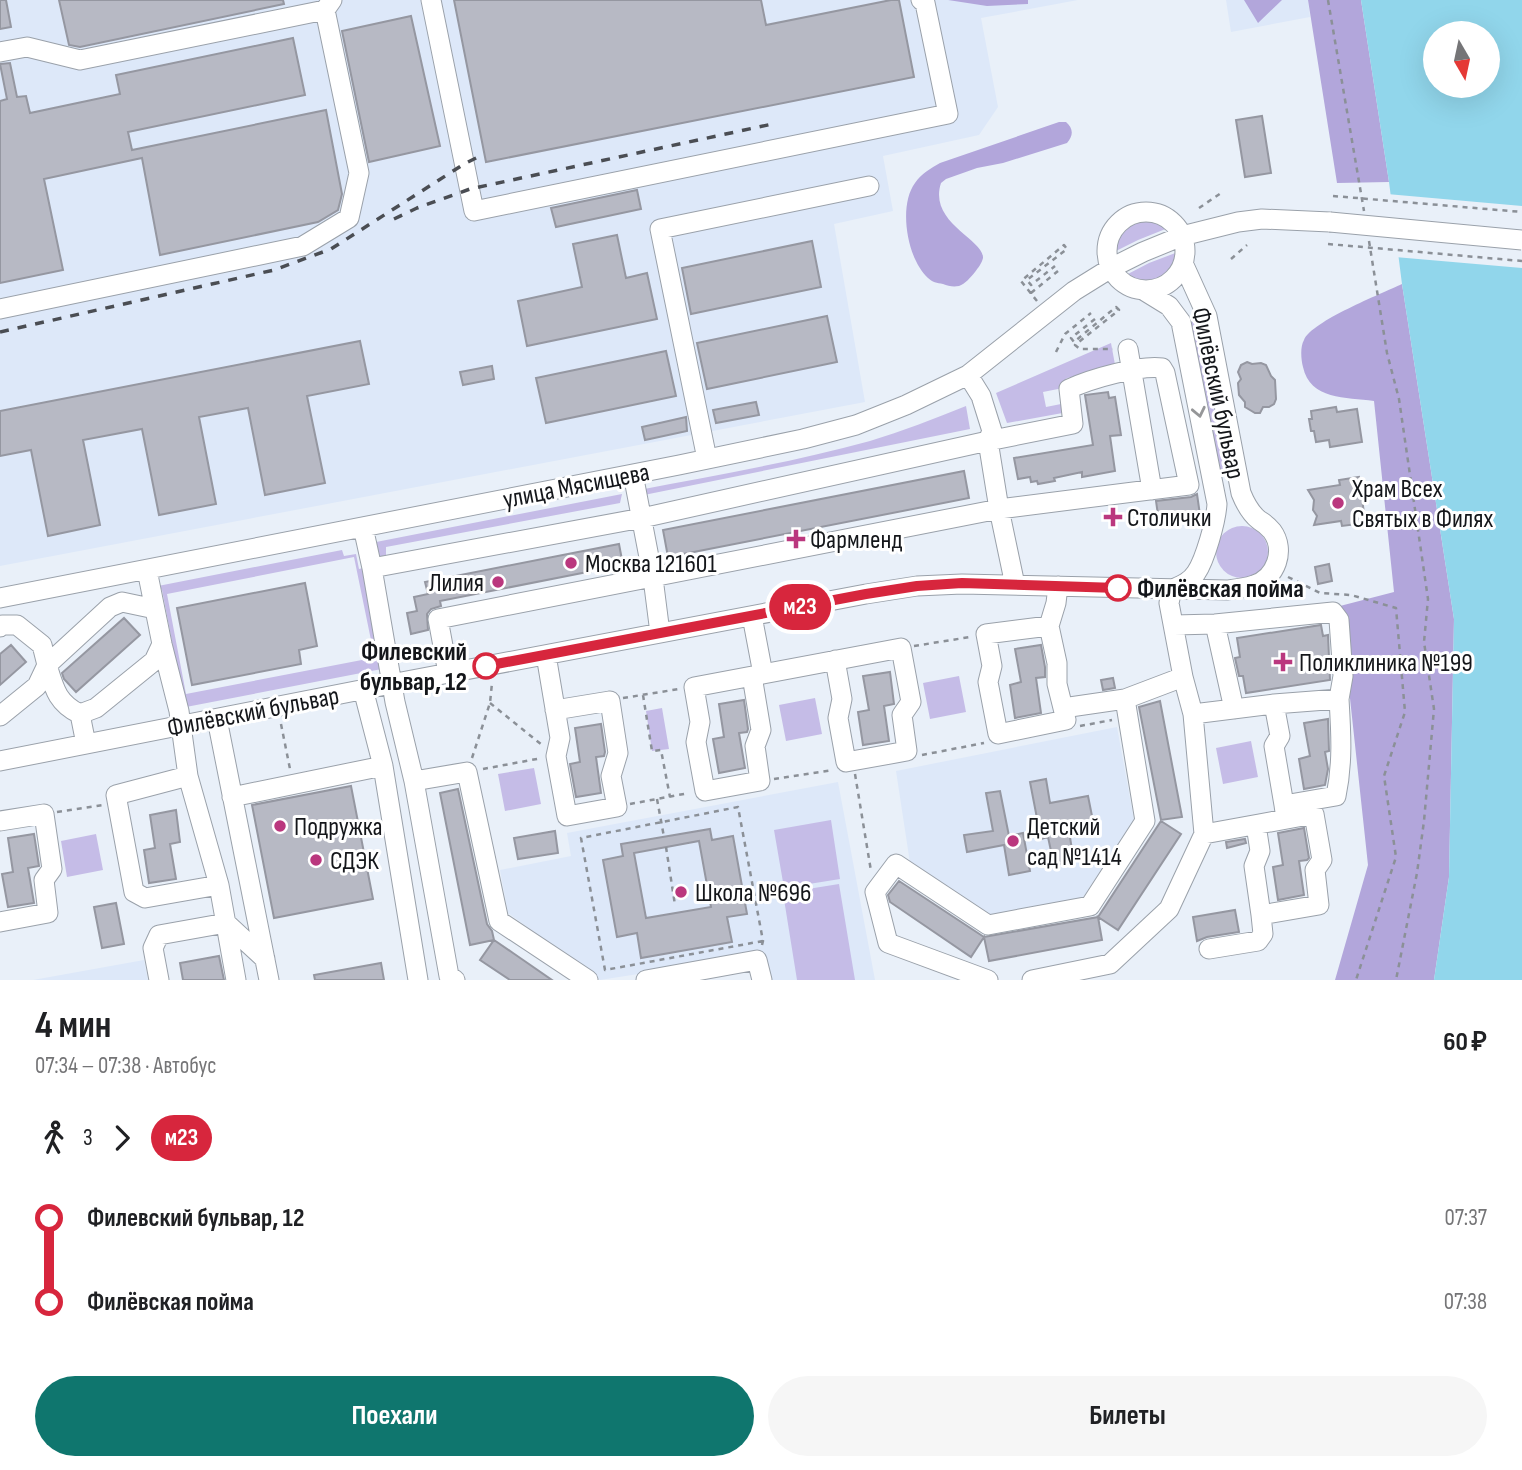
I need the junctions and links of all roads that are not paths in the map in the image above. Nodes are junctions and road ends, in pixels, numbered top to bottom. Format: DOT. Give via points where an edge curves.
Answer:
graph roads {
  1 [pos="431,0"];
  2 [pos="921,0"];
  3 [pos="329,5"];
  4 [pos="0,52"];
  5 [pos="869,186"];
  6 [pos="1182,236"];
  7 [pos="1522,240"];
  8 [pos="1184,263"];
  9 [pos="1111,268"];
  10 [pos="1143,290"];
  11 [pos="0,309"];
  12 [pos="1128,349"];
  13 [pos="1132,371"];
  14 [pos="968,375"];
  15 [pos="988,441"];
  16 [pos="707,459"];
  17 [pos="633,474"];
  18 [pos="1152,490"];
  19 [pos="999,509"];
  20 [pos="642,518"];
  21 [pos="1259,520"];
  22 [pos="363,527"];
  23 [pos="1209,539"];
  24 [pos="372,568"];
  25 [pos="147,570"];
  26 [pos="653,578"];
  27 [pos="1015,585"];
  28 [pos="1058,586"];
  29 [pos="1244,588"];
  30 [pos="1172,589"];
  31 [pos="0,598"];
  32 [pos="155,609"];
  33 [pos="752,616"];
  34 [pos="1215,624"];
  35 [pos="1174,625"];
  36 [pos="1049,626"];
  37 [pos="0,627"];
  38 [pos="660,633"];
  39 [pos="162,644"];
  40 [pos="546,655"];
  41 [pos="835,660"];
  42 [pos="47,665"];
  43 [pos="448,673"];
  44 [pos="757,675"];
  45 [pos="1183,677"];
  46 [pos="391,684"];
  47 [pos="363,690"];
  48 [pos="1339,699"];
  49 [pos="1274,704"];
  50 [pos="1063,708"];
  51 [pos="1127,708"];
  52 [pos="1234,709"];
  53 [pos="555,710"];
  54 [pos="80,714"];
  55 [pos="1193,714"];
  56 [pos="0,716"];
  57 [pos="217,719"];
  58 [pos="181,726"];
  59 [pos="86,744"];
  60 [pos="0,761"];
  61 [pos="383,766"];
  62 [pos="188,776"];
  63 [pos="414,781"];
  64 [pos="232,797"];
  65 [pos="1285,812"];
  66 [pos="0,821"];
  67 [pos="1256,825"];
  68 [pos="1204,834"];
  69 [pos="219,885"];
  70 [pos="1261,915"];
  71 [pos="0,922"];
  72 [pos="226,923"];
  73 [pos="1209,949"];
  74 [pos="265,959"];
  75 [pos="1112,972"];
  76 [pos="450,979"];
  77 [pos="159,980"];
  78 [pos="236,980"];
  79 [pos="269,980"];
  80 [pos="418,980"];
  81 [pos="588,980"];
  82 [pos="646,980"];
  83 [pos="762,980"];
  84 [pos="988,980"];
  85 [pos="1032,980"];
  1 -- 2 [label="street" via="474,211 948,114"];
  3 -- 4 [label="street" via="80,60 27,47"];
  3 -- 11 [label="street" via="359,173 349,218 303,246"];
  5 -- 16 [label="street" via="660,229"];
  6 -- 7 [label="street, улица Мясищева, bridge" via="1262,219"];
  6 -- 8 [label="street, Филёвский бульвар"];
  6 -- 9 [label="street, улица Мясищева"];
  6 -- 9 [label="street" via="1164,216 1153,212 1129,216 1119,222 1107,244"];
  8 -- 10 [label="street" via="1167,284"];
  8 -- 21 [label="street, Филёвский бульвар" via="1207,316 1241,493"];
  9 -- 10 [label="street, Филёвский бульвар" via="1119,280"];
  9 -- 14 [label="street, улица Мясищева" via="1074,291"];
  10 -- 23 [label="street, Филёвский бульвар, one-way" via="1169,306 1181,322 1217,504"];
  12 -- 13 [label="street"];
  13 -- 15 [label="street" via="1069,389 1073,425"];
  13 -- 18 [label="street"];
  13 -- 18 [label="street" via="1162,368 1165,373 1189,485"];
  14 -- 15 [label="street" via="981,396 992,431"];
  14 -- 16 [label="street, улица Мясищева" via="856,425"];
  15 -- 19 [label="street"];
  15 -- 20 [label="street"];
  16 -- 17 [label="street, улица Мясищева"];
  17 -- 20 [label="street"];
  17 -- 22 [label="street, улица Мясищева"];
  18 -- 19 [label="street"];
  19 -- 26 [label="street"];
  19 -- 27 [label="street"];
  20 -- 24 [label="street"];
  20 -- 26 [label="street"];
  21 -- 23 [label="street, Филёвский бульвар" via="1249,516 1227,519"];
  21 -- 29 [label="street, Филёвский бульвар" via="1272,530 1279,554 1274,570 1262,582"];
  22 -- 24 [label="street"];
  22 -- 25 [label="street, улица Мясищева"];
  23 -- 29 [label="street, Филёвский бульвар" via="1208,563 1218,578"];
  23 -- 30 [label="street, Филёвский бульвар" via="1195,575"];
  24 -- 46 [label="street"];
  25 -- 31 [label="street, улица Мясищева"];
  25 -- 32 [label="street"];
  26 -- 38 [label="street"];
  26 -- 43 [label="street" via="438,619"];
  27 -- 28 [label="street, Филёвский бульвар"];
  27 -- 33 [label="street, Филёвский бульвар" via="917,586"];
  28 -- 30 [label="street, Филёвский бульвар"];
  28 -- 36 [label="street"];
  29 -- 30 [label="street, Филёвский бульвар"];
  30 -- 35 [label="street" via="1169,603"];
  32 -- 39 [label="street"];
  32 -- 42 [label="street" via="122,602 110,607"];
  33 -- 38 [label="street, Филёвский бульвар"];
  33 -- 44 [label="street"];
  34 -- 35 [label="street"];
  34 -- 48 [label="street" via="1333,612 1339,620 1343,676"];
  34 -- 52 [label="street"];
  35 -- 45 [label="street"];
  36 -- 50 [label="street"];
  36 -- 50 [label="street" via="986,635 992,666 988,682 998,734 1066,720"];
  37 -- 42 [label="street" via="17,625 42,645"];
  38 -- 40 [label="street, Филёвский бульвар"];
  39 -- 54 [label="street" via="153,661 96,708"];
  39 -- 58 [label="street"];
  40 -- 43 [label="street, Филёвский бульвар"];
  40 -- 53 [label="street"];
  41 -- 41 [label="street" via="846,762 907,751 902,715 911,702 901,648"];
  41 -- 44 [label="street"];
  42 -- 54 [label="street" via="56,693 67,708"];
  42 -- 56 [label="street" via="37,686"];
  43 -- 46 [label="street, Филёвский бульвар"];
  44 -- 44 [label="street" via="694,687 700,722 696,742 705,791 760,781 755,746 761,730"];
  45 -- 51 [label="street"];
  45 -- 55 [label="street"];
  46 -- 47 [label="street, Филёвский бульвар"];
  46 -- 63 [label="street"];
  47 -- 57 [label="street, Филёвский бульвар"];
  47 -- 61 [label="street"];
  48 -- 49 [label="street"];
  48 -- 65 [label="street" via="1342,752 1336,796"];
  49 -- 52 [label="street"];
  49 -- 65 [label="street" via="1280,736 1274,746"];
  50 -- 51 [label="street"];
  51 -- 84 [label="street" via="1145,821 1090,906 988,925 896,864 875,892 888,943"];
  52 -- 55 [label="street"];
  53 -- 53 [label="street" via="560,738 556,756 566,816 617,807 611,776 618,753 610,701"];
  54 -- 59 [label="street"];
  55 -- 68 [label="street"];
  57 -- 58 [label="street, Филёвский бульвар"];
  57 -- 64 [label="street"];
  58 -- 59 [label="street, Филёвский бульвар"];
  58 -- 62 [label="street"];
  59 -- 60 [label="street, Филёвский бульвар"];
  61 -- 64 [label="street"];
  61 -- 80 [label="street"];
  62 -- 69 [label="street"];
  62 -- 69 [label="street" via="116,795 134,892 145,898"];
  63 -- 76 [label="street"];
  63 -- 81 [label="street" via="467,772 499,921"];
  64 -- 74 [label="street"];
  65 -- 67 [label="street"];
  65 -- 70 [label="street" via="1314,814 1322,860 1315,870 1320,905"];
  66 -- 71 [label="street" via="44,814 52,869 44,880 48,913"];
  67 -- 68 [label="street"];
  67 -- 70 [label="street" via="1260,851 1254,866"];
  68 -- 75 [label="street" via="1169,909"];
  69 -- 72 [label="street"];
  70 -- 73 [label="street" via="1264,934 1258,941"];
  72 -- 74 [label="street"];
  72 -- 77 [label="street" via="159,935 153,948"];
  72 -- 78 [label="street"];
  74 -- 79 [label="street"];
  75 -- 85 [label="street"];
  82 -- 83 [label="street" via="760,951"];
}
